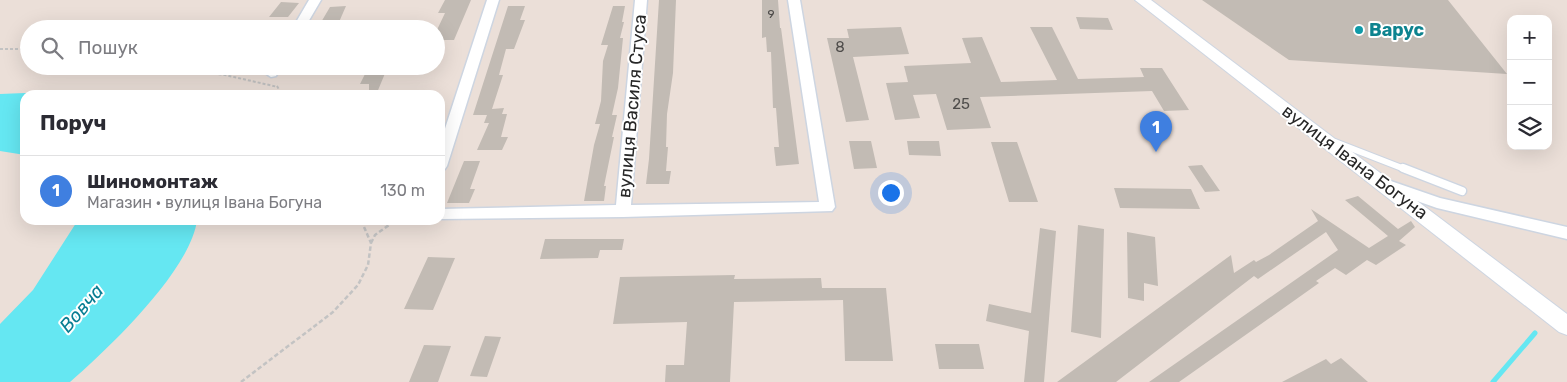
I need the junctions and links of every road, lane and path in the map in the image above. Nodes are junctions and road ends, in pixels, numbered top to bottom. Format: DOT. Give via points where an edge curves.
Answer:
graph roads {
  1 [pos="316,0"];
  2 [pos="493,0"];
  3 [pos="642,0"];
  4 [pos="794,0"];
  5 [pos="1142,0"];
  6 [pos="304,20"];
  7 [pos="0,49"];
  8 [pos="20,49"];
  9 [pos="225,75"];
  10 [pos="278,87"];
  11 [pos="1321,137"];
  12 [pos="445,150"];
  13 [pos="1462,191"];
  14 [pos="1431,209"];
  15 [pos="623,212"];
  16 [pos="445,214"];
  17 [pos="363,225"];
  18 [pos="389,225"];
  19 [pos="1567,233"];
  20 [pos="371,243"];
  21 [pos="1567,326"];
  22 [pos="241,382"];
  1 -- 6 [label="street"];
  2 -- 12 [label="street"];
  3 -- 15 [label="street, вулиця Василя Стуса"];
  4 -- 15 [label="street" via="827,207"];
  5 -- 11 [label="street, вулиця Івана Богуна"];
  7 -- 8 [label="path"];
  9 -- 10 [label="path"];
  11 -- 13 [label="lane"];
  11 -- 14 [label="street, вулиця Івана Богуна" via="1380,182"];
  14 -- 19 [label="street"];
  14 -- 21 [label="street, вулиця Івана Богуна"];
  15 -- 16 [label="street"];
  17 -- 20 [label="path"];
  18 -- 20 [label="path" via="375,235"];
  20 -- 22 [label="path" via="368,265 349,296 333,312"];
}
